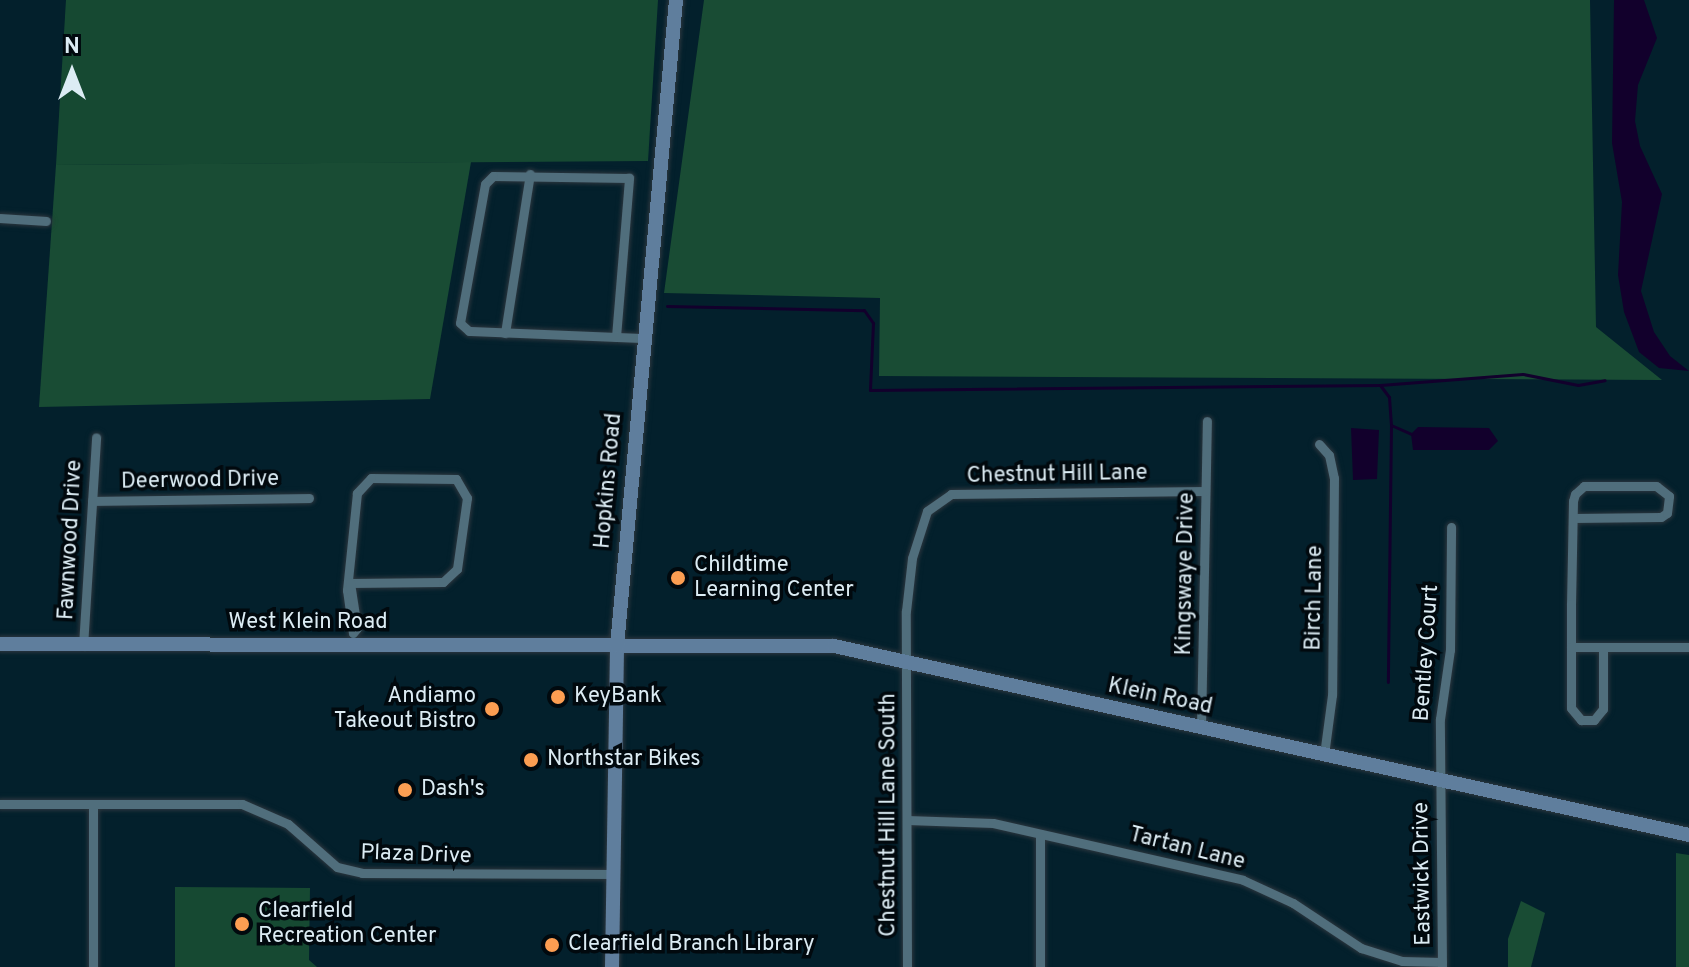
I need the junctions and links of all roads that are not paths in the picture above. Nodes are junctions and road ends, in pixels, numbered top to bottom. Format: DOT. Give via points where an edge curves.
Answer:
graph roads {
  1 [pos="676,0"];
  2 [pos="530,174"];
  3 [pos="0,218"];
  4 [pos="46,221"];
  5 [pos="505,333"];
  6 [pos="616,337"];
  7 [pos="643,338"];
  8 [pos="1207,421"];
  9 [pos="96,437"];
  10 [pos="1319,444"];
  11 [pos="1205,491"];
  12 [pos="309,498"];
  13 [pos="92,501"];
  14 [pos="1573,518"];
  15 [pos="1451,527"];
  16 [pos="350,583"];
  17 [pos="353,639"];
  18 [pos="0,644"];
  19 [pos="83,646"];
  20 [pos="617,646"];
  21 [pos="1571,647"];
  22 [pos="1603,647"];
  23 [pos="1689,647"];
  24 [pos="906,663"];
  25 [pos="1201,728"];
  26 [pos="1324,755"];
  27 [pos="1440,781"];
  28 [pos="0,804"];
  29 [pos="93,804"];
  30 [pos="907,820"];
  31 [pos="1040,834"];
  32 [pos="1689,835"];
  33 [pos="612,874"];
  34 [pos="1442,964"];
  35 [pos="93,967"];
  36 [pos="612,967"];
  37 [pos="907,967"];
  38 [pos="1040,967"];
  1 -- 7 [label="street, Hopkins Road"];
  2 -- 5 [label="street"];
  2 -- 5 [label="street" via="493,176 485,184 460,323 469,331"];
  2 -- 6 [label="street" via="629,178"];
  3 -- 4 [label="street"];
  5 -- 6 [label="street"];
  6 -- 7 [label="street"];
  7 -- 20 [label="street, Hopkins Road"];
  8 -- 11 [label="street, Kingswaye Drive"];
  9 -- 13 [label="street, Fawnwood Drive"];
  10 -- 26 [label="street, Birch Lane" via="1329,455 1334,478 1332,695"];
  11 -- 24 [label="street, Chestnut Hill Lane" via="951,494 937,499 920,524 912,558"];
  11 -- 25 [label="street, Kingswaye Drive"];
  12 -- 13 [label="street, Deerwood Drive"];
  13 -- 19 [label="street, Fawnwood Drive"];
  14 -- 14 [label="street" via="1575,494 1584,486 1656,486 1669,496 1667,513 1661,517"];
  14 -- 21 [label="street"];
  15 -- 27 [label="street, Bentley Court"];
  16 -- 16 [label="street" via="357,493 371,478 456,479 467,498 457,569 443,582"];
  16 -- 17 [label="street"];
  17 -- 19 [label="street, West Klein Road"];
  17 -- 20 [label="street, West Klein Road"];
  18 -- 19 [label="street, West Klein Road"];
  20 -- 24 [label="street, Klein Road" via="834,646"];
  20 -- 33 [label="street, Hopkins Road"];
  21 -- 22 [label="street"];
  21 -- 22 [label="street" via="1571,708 1588,721 1603,709"];
  22 -- 23 [label="street"];
  24 -- 25 [label="street, Klein Road"];
  24 -- 30 [label="street, Chestnut Hill Lane South"];
  25 -- 26 [label="street, Klein Road"];
  26 -- 27 [label="street, Klein Road"];
  27 -- 32 [label="street, Klein Road"];
  27 -- 34 [label="street, Eastwick Drive"];
  28 -- 29 [label="street, Plaza Drive"];
  29 -- 33 [label="street, Plaza Drive" via="242,804 288,824 337,867 362,873"];
  29 -- 35 [label="street"];
  30 -- 31 [label="street, Tartan Lane" via="971,820"];
  30 -- 37 [label="street, Chestnut Hill Lane South"];
  31 -- 34 [label="street, Tartan Lane" via="1243,880 1293,903 1361,948 1402,961"];
  31 -- 38 [label="street"];
  33 -- 36 [label="street, Hopkins Road"];
}
